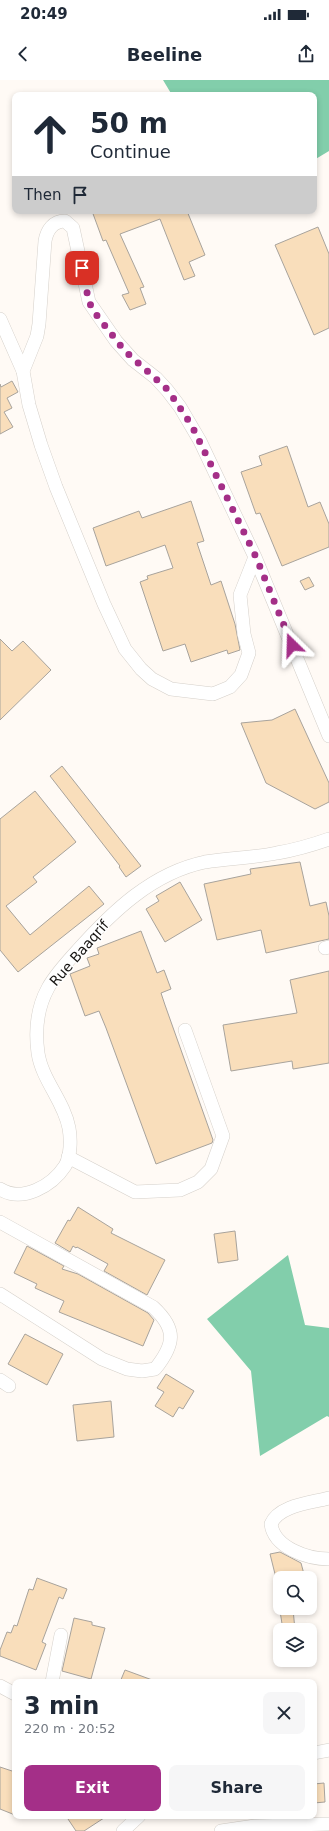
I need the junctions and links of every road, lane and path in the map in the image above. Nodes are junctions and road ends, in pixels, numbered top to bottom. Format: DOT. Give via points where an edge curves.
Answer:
graph roads {
  1 [pos="0,319"];
  2 [pos="23,371"];
  3 [pos="256,557"];
  4 [pos="326,723"];
  5 [pos="329,736"];
  6 [pos="329,839"];
  7 [pos="185,1030"];
  8 [pos="68,1158"];
  9 [pos="0,1189"];
  10 [pos="0,1222"];
  11 [pos="0,1294"];
  12 [pos="329,1498"];
  13 [pos="329,1559"];
  14 [pos="61,1635"];
  15 [pos="53,1679"];
  16 [pos="0,1686"];
  17 [pos="12,1692"];
  18 [pos="329,1750"];
  19 [pos="317,1752"];
  20 [pos="136,1819"];
  21 [pos="329,1824"];
  22 [pos="123,1831"];
  23 [pos="221,1831"];
  1 -- 2 [label="street"];
  2 -- 3 [label="street" via="37,336 46,234 55,223 65,221 73,228 76,236 85,286 95,313 133,360 156,378 180,407 200,440"];
  2 -- 3 [label="street" via="29,405 41,445 104,604 125,649 152,679 172,689 213,694 230,687 241,675 249,653 244,634 240,595"];
  3 -- 4 [label="street"];
  4 -- 5 [label="street"];
  6 -- 8 [label="street, Rue Baaqrif" via="277,853 204,862 174,872 126,902 96,929 68,961 48,988 40,1009 36,1031 42,1068 69,1128"];
  7 -- 8 [label="street" via="223,1136 211,1169 198,1182 180,1190 135,1192"];
  8 -- 9 [label="street, Rue Baaqrif" via="57,1176 37,1191 20,1194 6,1193"];
  10 -- 11 [label="street" via="153,1307 168,1324 172,1340 155,1369 127,1369 102,1359"];
  12 -- 13 [label="street" via="287,1510 275,1517 271,1524 275,1537 281,1543 308,1557"];
  14 -- 15 [label="street"];
  16 -- 17 [label="street"];
  18 -- 19 [label="street"];
  20 -- 22 [label="street"];
  21 -- 23 [label="street" via="255,1826"];
}
